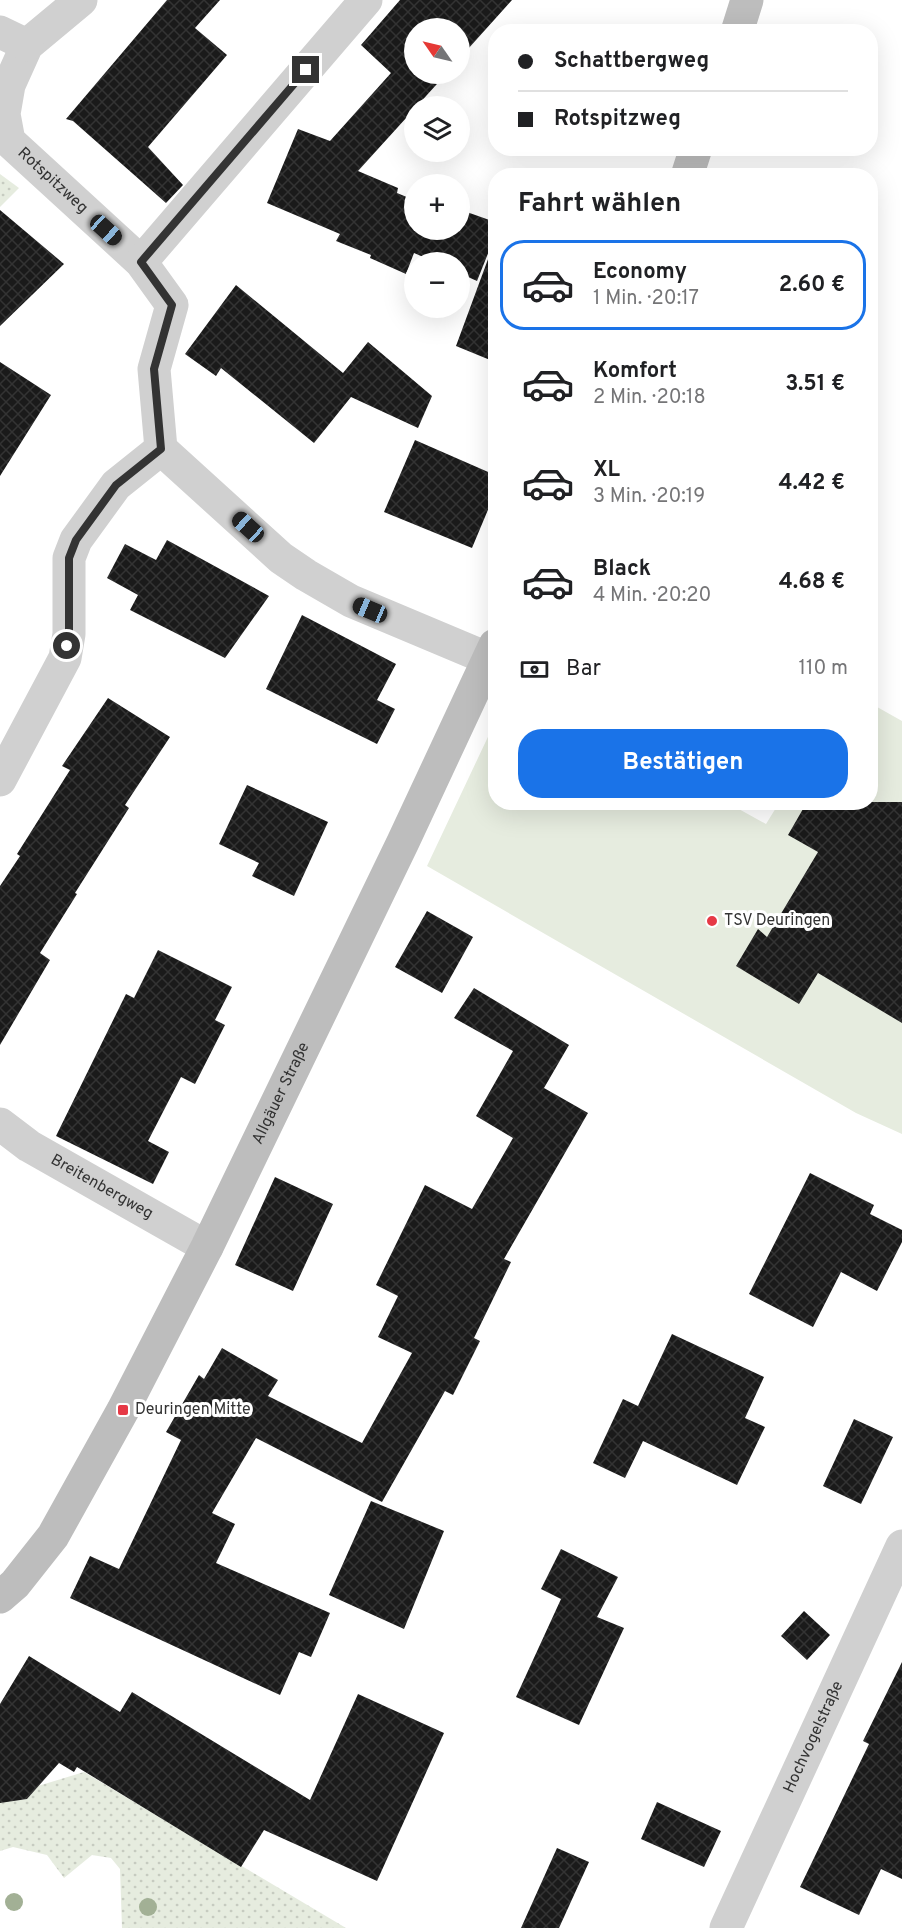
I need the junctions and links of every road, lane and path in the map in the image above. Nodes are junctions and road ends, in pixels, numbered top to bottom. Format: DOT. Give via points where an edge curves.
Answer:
graph roads {
  1 [pos="81,0"];
  2 [pos="366,0"];
  3 [pos="747,0"];
  4 [pos="740,24"];
  5 [pos="13,39"];
  6 [pos="141,262"];
  7 [pos="161,449"];
  8 [pos="488,651"];
  9 [pos="488,660"];
  10 [pos="0,780"];
  11 [pos="0,1124"];
  12 [pos="207,1247"];
  13 [pos="902,1546"];
  14 [pos="0,1597"];
  15 [pos="726,1928"];
  1 -- 5 [label="street, Rotspitzweg"];
  2 -- 6 [label="street"];
  3 -- 4 [label="street"];
  5 -- 6 [label="street, Rotspitzweg" via="4,114 9,141"];
  6 -- 7 [label="street, Rotspitzweg" via="172,305 154,369"];
  7 -- 8 [label="street" via="281,558 306,575 351,601"];
  7 -- 10 [label="street" via="116,485 76,540 69,558 69,634 65,658"];
  9 -- 12 [label="street, Allgäuer Straße"];
  11 -- 12 [label="street, Breitenbergweg" via="29,1146"];
  12 -- 14 [label="street, Allgäuer Straße" via="53,1536"];
  13 -- 15 [label="street, Hochvogelstraße"];
}
